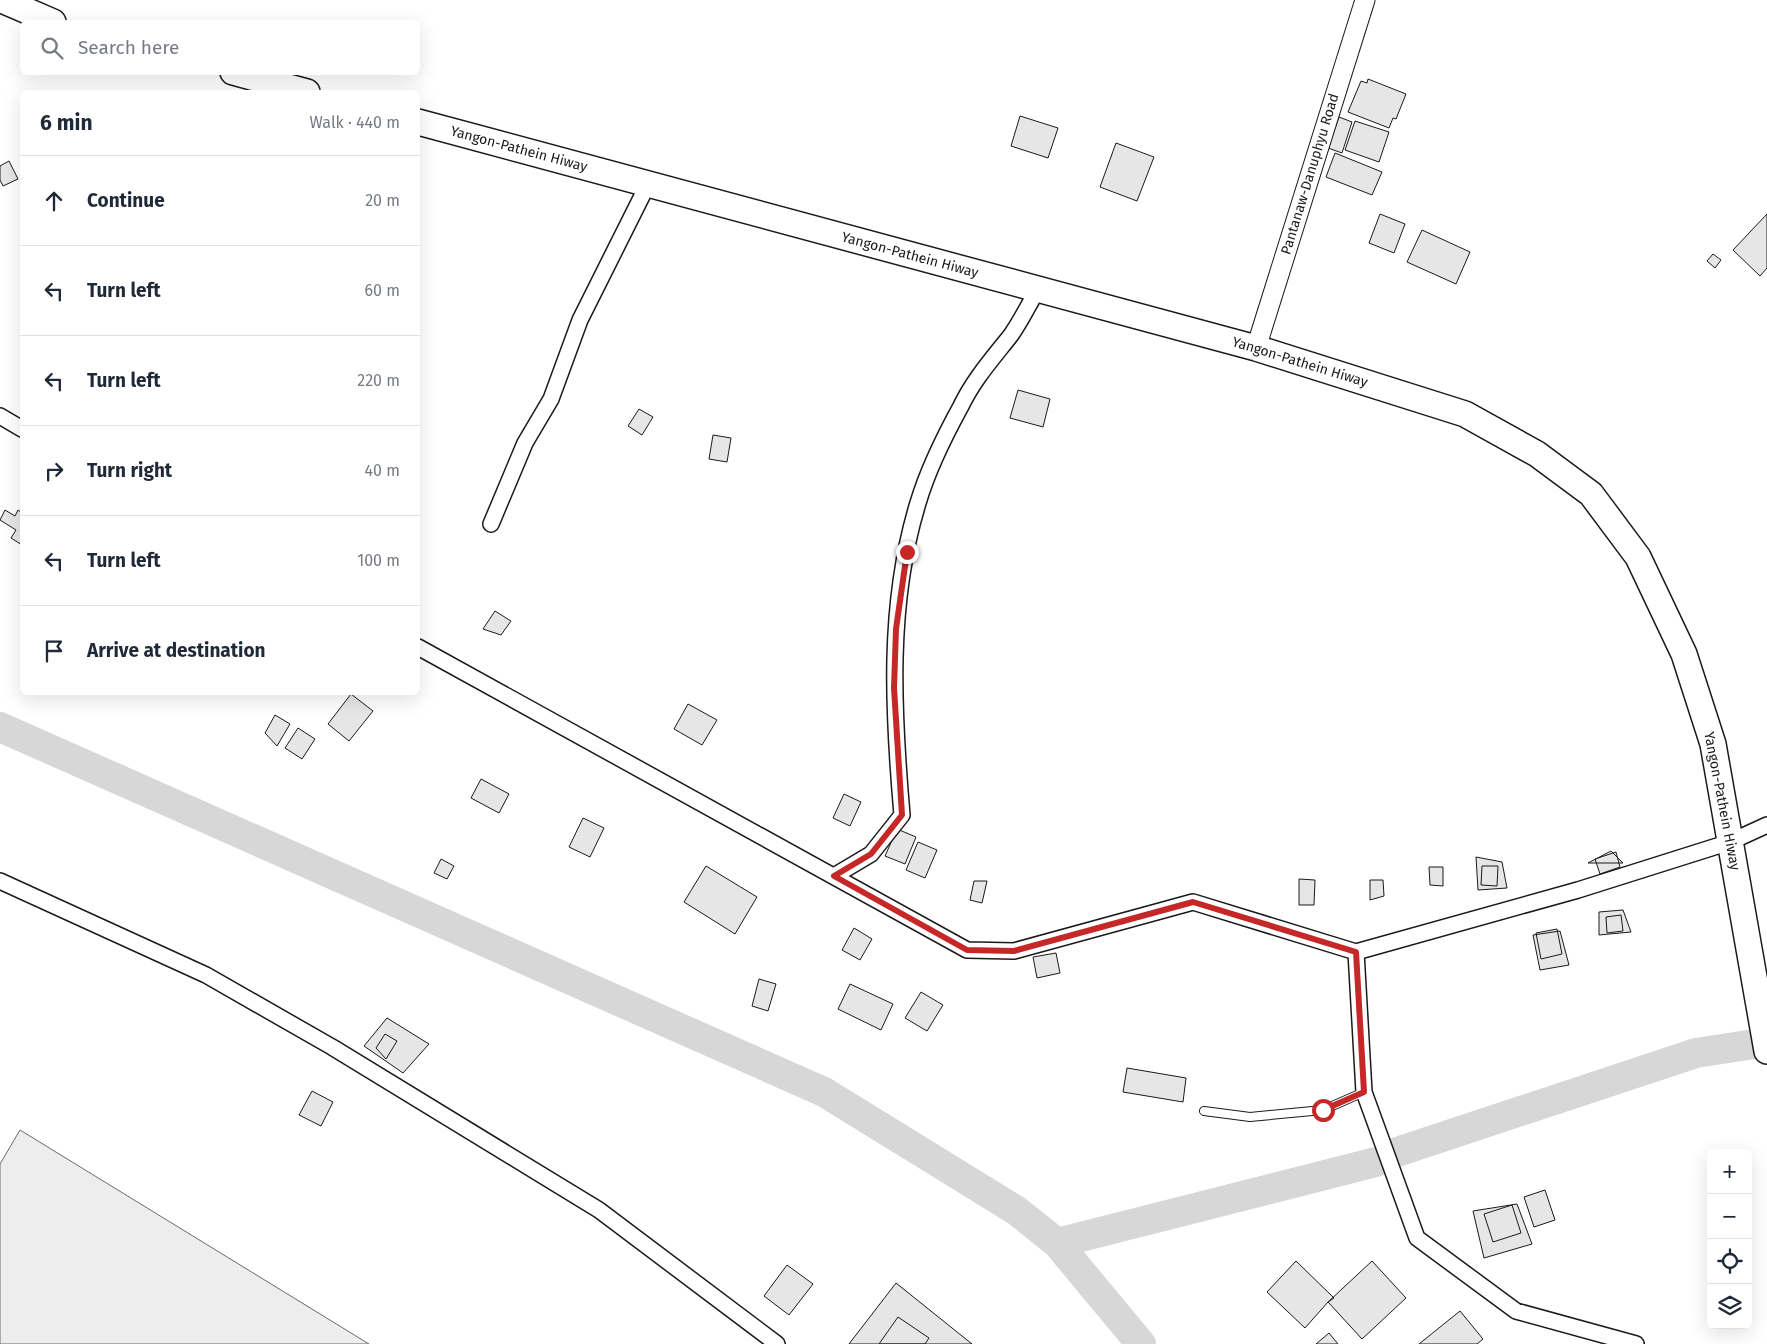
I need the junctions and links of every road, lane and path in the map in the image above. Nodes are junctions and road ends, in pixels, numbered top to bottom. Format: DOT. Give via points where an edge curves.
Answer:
graph roads {
  1 [pos="2,0"];
  2 [pos="1364,0"];
  3 [pos="48,20"];
  4 [pos="244,75"];
  5 [pos="300,90"];
  6 [pos="420,123"];
  7 [pos="648,184"];
  8 [pos="1038,289"];
  9 [pos="1256,348"];
  10 [pos="0,416"];
  11 [pos="20,428"];
  12 [pos="491,524"];
  13 [pos="420,648"];
  14 [pos="1767,825"];
  15 [pos="1730,842"];
  16 [pos="834,876"];
  17 [pos="0,882"];
  18 [pos="1356,952"];
  19 [pos="1767,1051"];
  20 [pos="1364,1092"];
  21 [pos="1204,1111"];
  22 [pos="777,1344"];
  23 [pos="1636,1344"];
  1 -- 3 [label="highway"];
  2 -- 9 [label="street, Pantanaw-Danuphyu Road"];
  4 -- 5 [label="highway"];
  6 -- 7 [label="highway, Yangon-Pathein Hiway"];
  7 -- 8 [label="highway, Yangon-Pathein Hiway"];
  7 -- 12 [label="street" via="580,320 551,399 525,443"];
  8 -- 9 [label="highway, Yangon-Pathein Hiway"];
  8 -- 16 [label="street" via="961,406 936,455 918,503 896,629 895,716 902,815 871,854"];
  9 -- 15 [label="highway, Yangon-Pathein Hiway" via="1465,414 1537,454 1591,494 1638,557 1684,654 1713,744"];
  10 -- 11 [label="street"];
  13 -- 16 [label="street"];
  14 -- 15 [label="street"];
  15 -- 18 [label="street" via="1578,890"];
  15 -- 19 [label="highway, Yangon-Pathein Hiway"];
  16 -- 18 [label="street" via="967,950 1014,951 1193,902"];
  17 -- 22 [label="street" via="206,976 332,1048 599,1210"];
  18 -- 20 [label="street"];
  20 -- 21 [label="lane" via="1323,1110 1250,1117"];
  20 -- 23 [label="street" via="1417,1238 1516,1311"];
}
